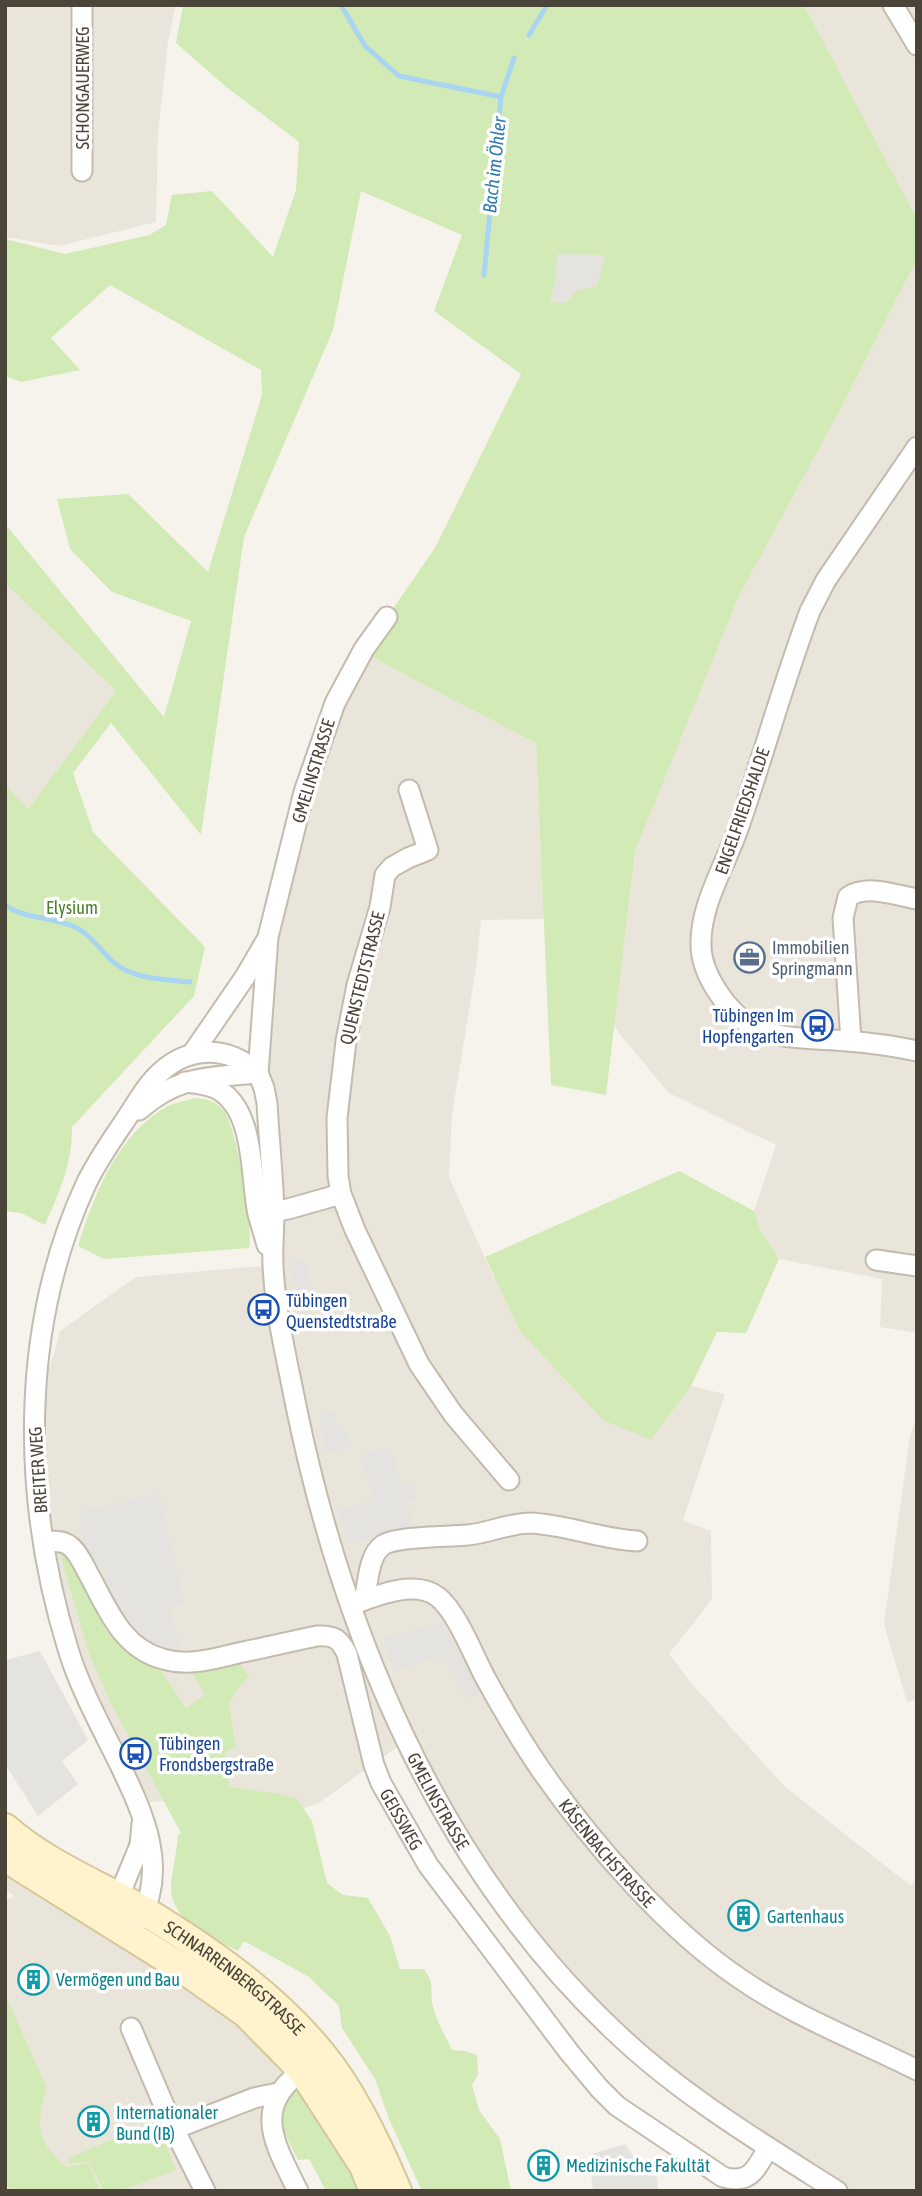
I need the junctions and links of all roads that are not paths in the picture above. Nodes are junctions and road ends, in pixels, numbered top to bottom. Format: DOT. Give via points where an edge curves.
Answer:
graph roads {
  1 [pos="82,5"];
  2 [pos="893,5"];
  3 [pos="917,45"];
  4 [pos="82,171"];
  5 [pos="917,447"];
  6 [pos="387,617"];
  7 [pos="409,790"];
  8 [pos="917,899"];
  9 [pos="268,937"];
  10 [pos="851,1041"];
  11 [pos="917,1051"];
  12 [pos="192,1054"];
  13 [pos="258,1073"];
  14 [pos="185,1082"];
  15 [pos="123,1123"];
  16 [pos="341,1195"];
  17 [pos="266,1212"];
  18 [pos="876,1260"];
  19 [pos="917,1266"];
  20 [pos="509,1480"];
  21 [pos="637,1541"];
  22 [pos="44,1542"];
  23 [pos="358,1603"];
  24 [pos="143,1816"];
  25 [pos="5,1828"];
  26 [pos="5,1857"];
  27 [pos="113,1910"];
  28 [pos="145,1912"];
  29 [pos="131,1937"];
  30 [pos="131,2028"];
  31 [pos="313,2063"];
  32 [pos="917,2070"];
  33 [pos="278,2093"];
  34 [pos="174,2129"];
  35 [pos="768,2148"];
  36 [pos="205,2191"];
  37 [pos="298,2191"];
  38 [pos="374,2191"];
  39 [pos="397,2191"];
  40 [pos="837,2191"];
  1 -- 4 [label="street, SCHONGAUERWEG"];
  2 -- 3 [label="street"];
  5 -- 10 [label="street, ENGELFRIEDSHALDE" via="826,580 810,611 738,829 707,907 701,942 713,986 752,1027 787,1037"];
  6 -- 9 [label="street, GMELINSTRASSE" via="335,703 304,792"];
  7 -- 16 [label="street, QUENSTEDTSTRASSE" via="428,850 385,875 357,985 340,1078 337,1155"];
  8 -- 10 [label="street" via="871,890 848,897 843,918"];
  9 -- 12 [label="street, GMELINSTRASSE"];
  9 -- 13 [label="street, GMELINSTRASSE"];
  10 -- 11 [label="street, ENGELFRIEDSHALDE"];
  12 -- 13 [label="street" via="211,1051 233,1056"];
  12 -- 15 [label="street, BREITER WEG" via="151,1082"];
  13 -- 14 [label="street, BREITER WEG"];
  13 -- 17 [label="street, GMELINSTRASSE" via="267,1103"];
  14 -- 15 [label="street, BREITER WEG" via="160,1094"];
  14 -- 17 [label="street, GMELINSTRASSE" via="218,1089 233,1102"];
  15 -- 22 [label="street, BREITER WEG" via="86,1184 61,1250 45,1312 34,1412"];
  16 -- 17 [label="street"];
  16 -- 20 [label="street, QUENSTEDTSTRASSE" via="419,1364 453,1414"];
  17 -- 23 [label="street, GMELINSTRASSE" via="306,1448 323,1518"];
  18 -- 19 [label="street"];
  21 -- 23 [label="street" via="530,1523 398,1541 383,1545 374,1557"];
  22 -- 24 [label="street, BREITER WEG" via="69,1652"];
  22 -- 35 [label="street, GEISSWEG" via="70,1545 120,1630 135,1646 164,1660 207,1661 317,1636 337,1638 347,1654 374,1765 390,1801 428,1865 582,2068 617,2106 723,2177 734,2180 753,2173"];
  23 -- 32 [label="street, KÄSENBACHSTRASSE" via="409,1589 437,1597 540,1768 598,1844 653,1904 742,1980 800,2014"];
  23 -- 35 [label="street, GMELINSTRASSE" via="398,1720 472,1860 516,1922 569,1985 641,2056"];
  24 -- 27 [label="street" via="140,1845"];
  24 -- 28 [label="street, BREITER WEG" via="154,1868"];
  25 -- 27 [label="street, SCHNARRENBERGSTRASSE"];
  26 -- 27 [label="street, SCHNARRENBERGSTRASSE"];
  27 -- 28 [label="street, SCHNARRENBERGSTRASSE"];
  27 -- 29 [label="street, SCHNARRENBERGSTRASSE"];
  28 -- 29 [label="street, BREITER WEG"];
  28 -- 31 [label="street, SCHNARRENBERGSTRASSE" via="218,1959 275,2004"];
  29 -- 31 [label="street, SCHNARRENBERGSTRASSE" via="182,1968"];
  30 -- 34 [label="street"];
  31 -- 33 [label="street"];
  31 -- 38 [label="street, SCHNARRENBERGSTRASSE"];
  31 -- 39 [label="street, SCHNARRENBERGSTRASSE" via="377,2145"];
  33 -- 34 [label="street"];
  33 -- 37 [label="street" via="273,2131"];
  34 -- 36 [label="street"];
  35 -- 40 [label="street, GMELINSTRASSE"];
}
